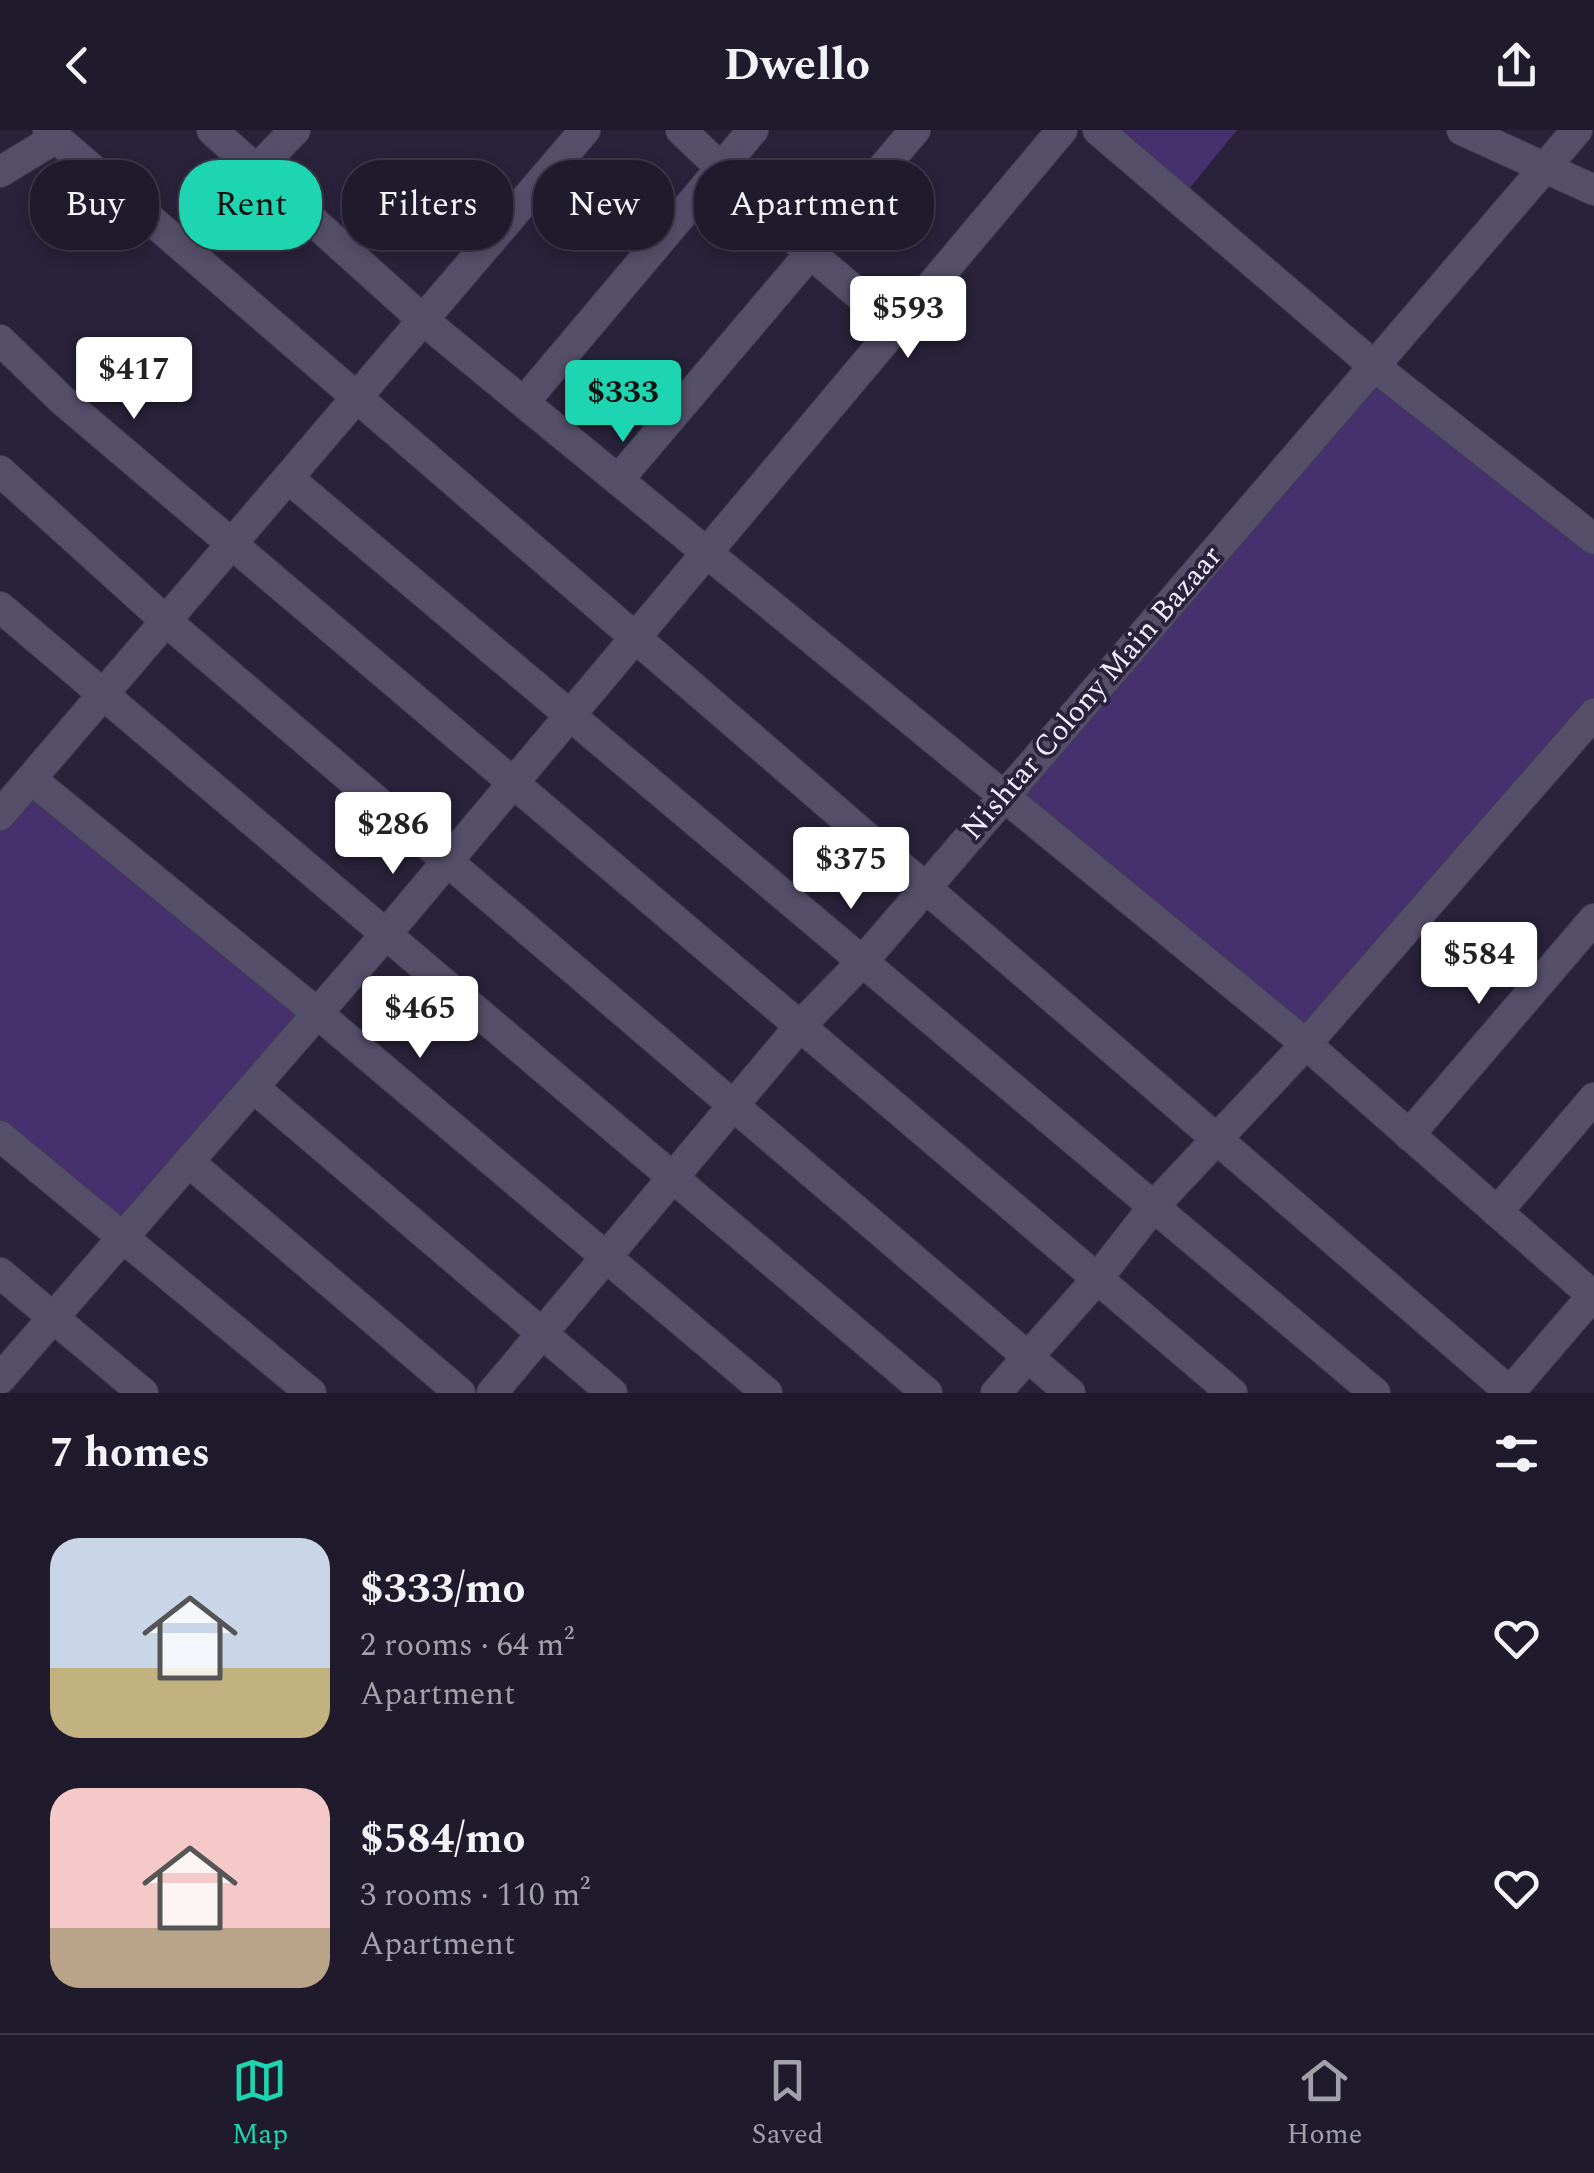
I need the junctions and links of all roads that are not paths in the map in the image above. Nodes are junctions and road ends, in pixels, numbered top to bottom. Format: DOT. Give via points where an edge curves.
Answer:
graph roads {
  1 [pos="212,130"];
  2 [pos="295,130"];
  3 [pos="585,130"];
  4 [pos="681,130"];
  5 [pos="753,130"];
  6 [pos="915,130"];
  7 [pos="1062,130"];
  8 [pos="1098,130"];
  9 [pos="1462,130"];
  10 [pos="1577,130"];
  11 [pos="52,134"];
  12 [pos="245,160"];
  13 [pos="266,160"];
  14 [pos="715,160"];
  15 [pos="727,160"];
  16 [pos="1544,168"];
  17 [pos="0,172"];
  18 [pos="1594,190"];
  19 [pos="694,199"];
  20 [pos="322,229"];
  21 [pos="807,250"];
  22 [pos="810,253"];
  23 [pos="423,320"];
  24 [pos="897,327"];
  25 [pos="0,340"];
  26 [pos="1374,366"];
  27 [pos="355,400"];
  28 [pos="524,402"];
  29 [pos="0,471"];
  30 [pos="288,478"];
  31 [pos="618,480"];
  32 [pos="1594,539"];
  33 [pos="232,543"];
  34 [pos="707,553"];
  35 [pos="0,606"];
  36 [pos="166,621"];
  37 [pos="634,636"];
  38 [pos="102,692"];
  39 [pos="570,712"];
  40 [pos="1594,714"];
  41 [pos="31,779"];
  42 [pos="511,780"];
  43 [pos="1003,796"];
  44 [pos="0,815"];
  45 [pos="446,860"];
  46 [pos="925,889"];
  47 [pos="1594,919"];
  48 [pos="386,933"];
  49 [pos="862,961"];
  50 [pos="318,1013"];
  51 [pos="800,1026"];
  52 [pos="1306,1044"];
  53 [pos="254,1088"];
  54 [pos="1594,1098"];
  55 [pos="735,1107"];
  56 [pos="1410,1135"];
  57 [pos="0,1136"];
  58 [pos="1216,1139"];
  59 [pos="190,1164"];
  60 [pos="674,1178"];
  61 [pos="1154,1206"];
  62 [pos="1497,1212"];
  63 [pos="124,1239"];
  64 [pos="605,1258"];
  65 [pos="0,1272"];
  66 [pos="1098,1279"];
  67 [pos="1593,1294"];
  68 [pos="52,1316"];
  69 [pos="542,1332"];
  70 [pos="1027,1356"];
  71 [pos="0,1379"];
  72 [pos="1510,1392"];
  73 [pos="142,1393"];
  74 [pos="311,1393"];
  75 [pos="460,1393"];
  76 [pos="492,1393"];
  77 [pos="612,1393"];
  78 [pos="767,1393"];
  79 [pos="926,1393"];
  80 [pos="996,1393"];
  81 [pos="1070,1393"];
  82 [pos="1232,1393"];
  83 [pos="1375,1393"];
  1 -- 12 [label="street"];
  2 -- 13 [label="street"];
  3 -- 23 [label="street"];
  4 -- 14 [label="street"];
  5 -- 15 [label="street"];
  6 -- 22 [label="street"];
  7 -- 24 [label="street"];
  8 -- 26 [label="street"];
  9 -- 16 [label="street"];
  10 -- 16 [label="street, Nishtar Colony Main Bazaar"];
  11 -- 17 [label="street"];
  11 -- 27 [label="street"];
  16 -- 18 [label="street"];
  16 -- 26 [label="street, Nishtar Colony Main Bazaar"];
  19 -- 28 [label="street"];
  20 -- 23 [label="street"];
  21 -- 22 [label="street"];
  22 -- 24 [label="street"];
  22 -- 31 [label="street"];
  23 -- 27 [label="street"];
  23 -- 28 [label="street"];
  24 -- 34 [label="street"];
  25 -- 33 [label="street"];
  26 -- 32 [label="street"];
  26 -- 43 [label="street, Nishtar Colony Main Bazaar"];
  27 -- 30 [label="street"];
  27 -- 37 [label="street"];
  28 -- 31 [label="street"];
  29 -- 36 [label="street"];
  30 -- 33 [label="street"];
  30 -- 39 [label="street"];
  31 -- 34 [label="street"];
  33 -- 36 [label="street"];
  33 -- 42 [label="street"];
  34 -- 37 [label="street"];
  34 -- 43 [label="street"];
  35 -- 38 [label="street"];
  36 -- 38 [label="street"];
  36 -- 45 [label="street"];
  37 -- 39 [label="street"];
  37 -- 46 [label="street"];
  38 -- 41 [label="street"];
  38 -- 48 [label="street"];
  39 -- 42 [label="street"];
  39 -- 49 [label="street"];
  40 -- 52 [label="street"];
  41 -- 44 [label="street"];
  41 -- 50 [label="street"];
  42 -- 45 [label="street"];
  42 -- 51 [label="street"];
  43 -- 46 [label="street, Nishtar Colony Main Bazaar"];
  43 -- 52 [label="street"];
  45 -- 48 [label="street"];
  45 -- 55 [label="street"];
  46 -- 49 [label="street, Nishtar Colony Main Bazaar"];
  46 -- 58 [label="street"];
  47 -- 56 [label="street"];
  48 -- 50 [label="street"];
  48 -- 60 [label="street"];
  49 -- 51 [label="street, Nishtar Colony Main Bazaar"];
  49 -- 61 [label="street"];
  50 -- 53 [label="street"];
  50 -- 64 [label="street"];
  51 -- 55 [label="street, Nishtar Colony Main Bazaar"];
  51 -- 66 [label="street"];
  52 -- 56 [label="street"];
  52 -- 58 [label="street"];
  53 -- 59 [label="street"];
  53 -- 69 [label="street"];
  54 -- 62 [label="street"];
  55 -- 60 [label="street, Nishtar Colony Main Bazaar"];
  55 -- 70 [label="street"];
  56 -- 62 [label="street"];
  57 -- 63 [label="street"];
  58 -- 61 [label="street"];
  58 -- 72 [label="street"];
  59 -- 63 [label="street"];
  59 -- 75 [label="street"];
  60 -- 64 [label="street, Nishtar Colony Main Bazaar"];
  60 -- 79 [label="street"];
  61 -- 66 [label="street"];
  61 -- 83 [label="street"];
  62 -- 67 [label="street"];
  63 -- 68 [label="street"];
  63 -- 74 [label="street"];
  64 -- 69 [label="street, Nishtar Colony Main Bazaar"];
  64 -- 78 [label="street"];
  65 -- 68 [label="street"];
  66 -- 70 [label="street"];
  66 -- 82 [label="street"];
  67 -- 72 [label="street"];
  68 -- 71 [label="street"];
  68 -- 73 [label="street"];
  69 -- 76 [label="street, Nishtar Colony Main Bazaar"];
  69 -- 77 [label="street"];
  70 -- 80 [label="street"];
  70 -- 81 [label="street"];
}
